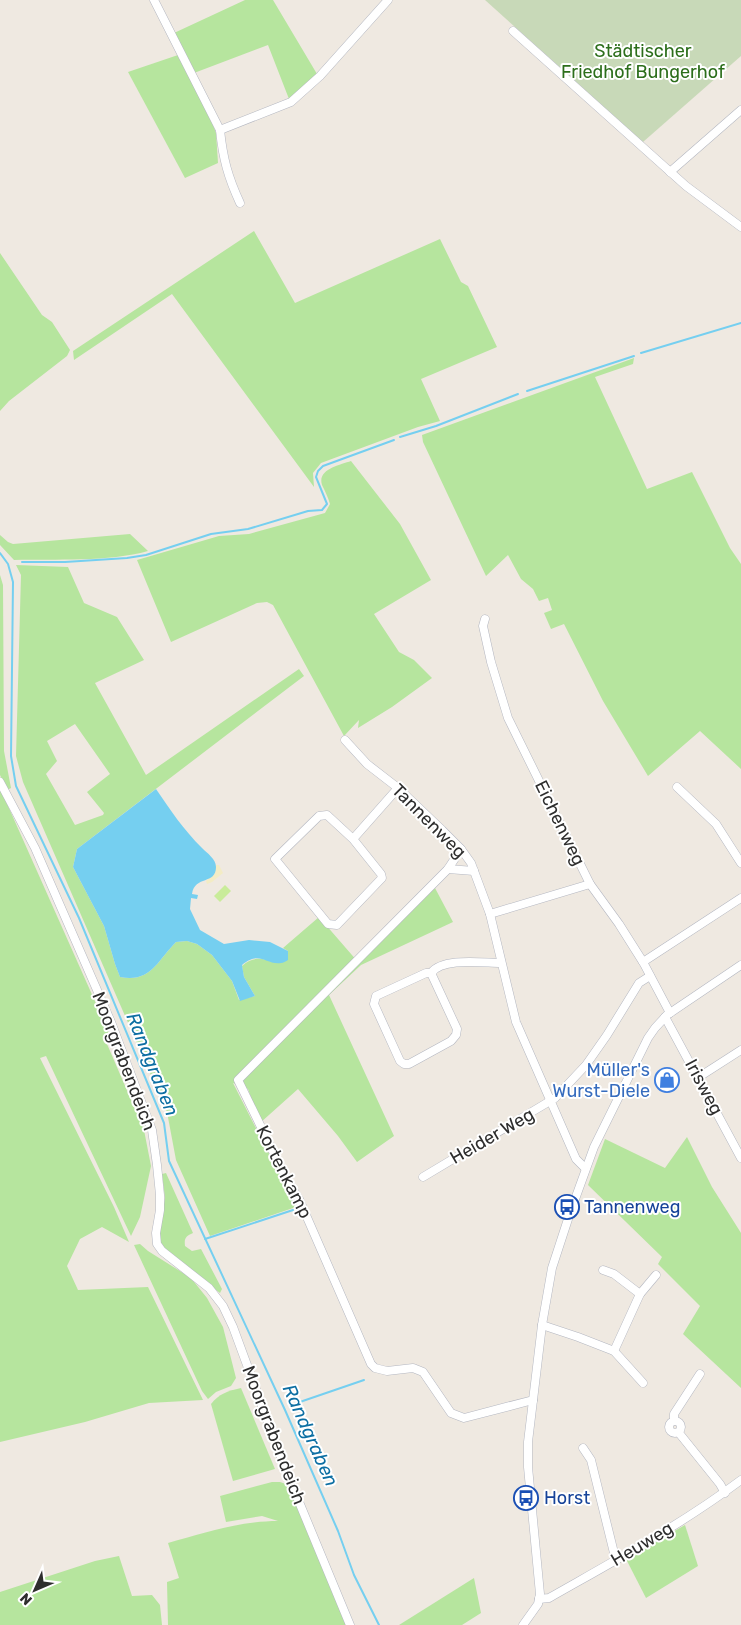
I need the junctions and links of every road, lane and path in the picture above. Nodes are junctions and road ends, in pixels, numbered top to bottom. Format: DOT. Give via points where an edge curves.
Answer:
graph roads {
  1 [pos="154,0"];
  2 [pos="388,0"];
  3 [pos="513,31"];
  4 [pos="741,110"];
  5 [pos="220,130"];
  6 [pos="670,172"];
  7 [pos="240,203"];
  8 [pos="741,228"];
  9 [pos="485,619"];
  10 [pos="345,740"];
  11 [pos="0,782"];
  12 [pos="677,787"];
  13 [pos="398,788"];
  14 [pos="352,839"];
  15 [pos="461,850"];
  16 [pos="741,863"];
  17 [pos="448,869"];
  18 [pos="474,871"];
  19 [pos="590,884"];
  20 [pos="741,898"];
  21 [pos="490,914"];
  22 [pos="643,962"];
  23 [pos="501,963"];
  24 [pos="741,965"];
  25 [pos="431,973"];
  26 [pos="650,976"];
  27 [pos="668,1015"];
  28 [pos="741,1050"];
  29 [pos="699,1077"];
  30 [pos="551,1102"];
  31 [pos="741,1158"];
  32 [pos="585,1168"];
  33 [pos="423,1177"];
  34 [pos="603,1270"];
  35 [pos="656,1275"];
  36 [pos="640,1294"];
  37 [pos="542,1325"];
  38 [pos="614,1351"];
  39 [pos="700,1374"];
  40 [pos="643,1383"];
  41 [pos="532,1400"];
  42 [pos="583,1448"];
  43 [pos="741,1480"];
  44 [pos="725,1492"];
  45 [pos="616,1561"];
  46 [pos="539,1598"];
  47 [pos="350,1625"];
  48 [pos="523,1625"];
  1 -- 5 [label="street"];
  2 -- 5 [label="street" via="299,96"];
  3 -- 6 [label="street"];
  4 -- 6 [label="street"];
  5 -- 7 [label="street" via="224,160"];
  6 -- 8 [label="street"];
  9 -- 19 [label="street, Eichenweg" via="483,626 491,662 508,718"];
  10 -- 13 [label="street, Tannenweg" via="367,764"];
  11 -- 47 [label="street, Moorgrabendeich" via="35,848 111,1022 152,1130 160,1195 156,1244 209,1288 223,1306"];
  12 -- 16 [label="street" via="716,824"];
  13 -- 14 [label="street"];
  13 -- 15 [label="street, Tannenweg"];
  14 -- 14 [label="street" via="382,878 337,924 328,924 275,859 319,816 327,814"];
  15 -- 17 [label="street, Kortenkamp"];
  15 -- 18 [label="street, Tannenweg"];
  17 -- 18 [label="street"];
  17 -- 41 [label="street, Kortenkamp" via="238,1080 286,1178 300,1199 370,1364 387,1371 414,1368 423,1372 451,1413 464,1418"];
  18 -- 21 [label="street, Tannenweg"];
  19 -- 21 [label="street"];
  19 -- 22 [label="street, Eichenweg"];
  20 -- 22 [label="street"];
  21 -- 23 [label="street, Tannenweg"];
  22 -- 26 [label="street, Eichenweg"];
  23 -- 25 [label="street" via="449,963"];
  23 -- 30 [label="street, Tannenweg" via="516,1022"];
  24 -- 27 [label="street"];
  25 -- 25 [label="street" via="457,1029 456,1035 410,1064 404,1064 374,1004 375,998"];
  26 -- 27 [label="street, Eichenweg"];
  26 -- 30 [label="street, Heider Weg" via="639,983 586,1065"];
  27 -- 29 [label="street, Irisweg"];
  27 -- 32 [label="street" via="648,1038"];
  28 -- 29 [label="street"];
  29 -- 31 [label="street, Irisweg"];
  30 -- 32 [label="street, Tannenweg" via="576,1159"];
  30 -- 33 [label="street, Heider Weg"];
  32 -- 37 [label="street" via="552,1268"];
  34 -- 36 [label="street" via="614,1274"];
  35 -- 36 [label="street"];
  36 -- 38 [label="street"];
  37 -- 38 [label="street"];
  37 -- 41 [label="street"];
  38 -- 40 [label="street"];
  39 -- 44 [label="street" via="674,1414 669,1428 679,1433"];
  41 -- 46 [label="street" via="528,1442 530,1499"];
  42 -- 45 [label="street" via="590,1460"];
  43 -- 44 [label="street, Heuweg"];
  44 -- 45 [label="street, Heuweg"];
  45 -- 46 [label="street, Heuweg" via="549,1598"];
  46 -- 48 [label="street"];
}
